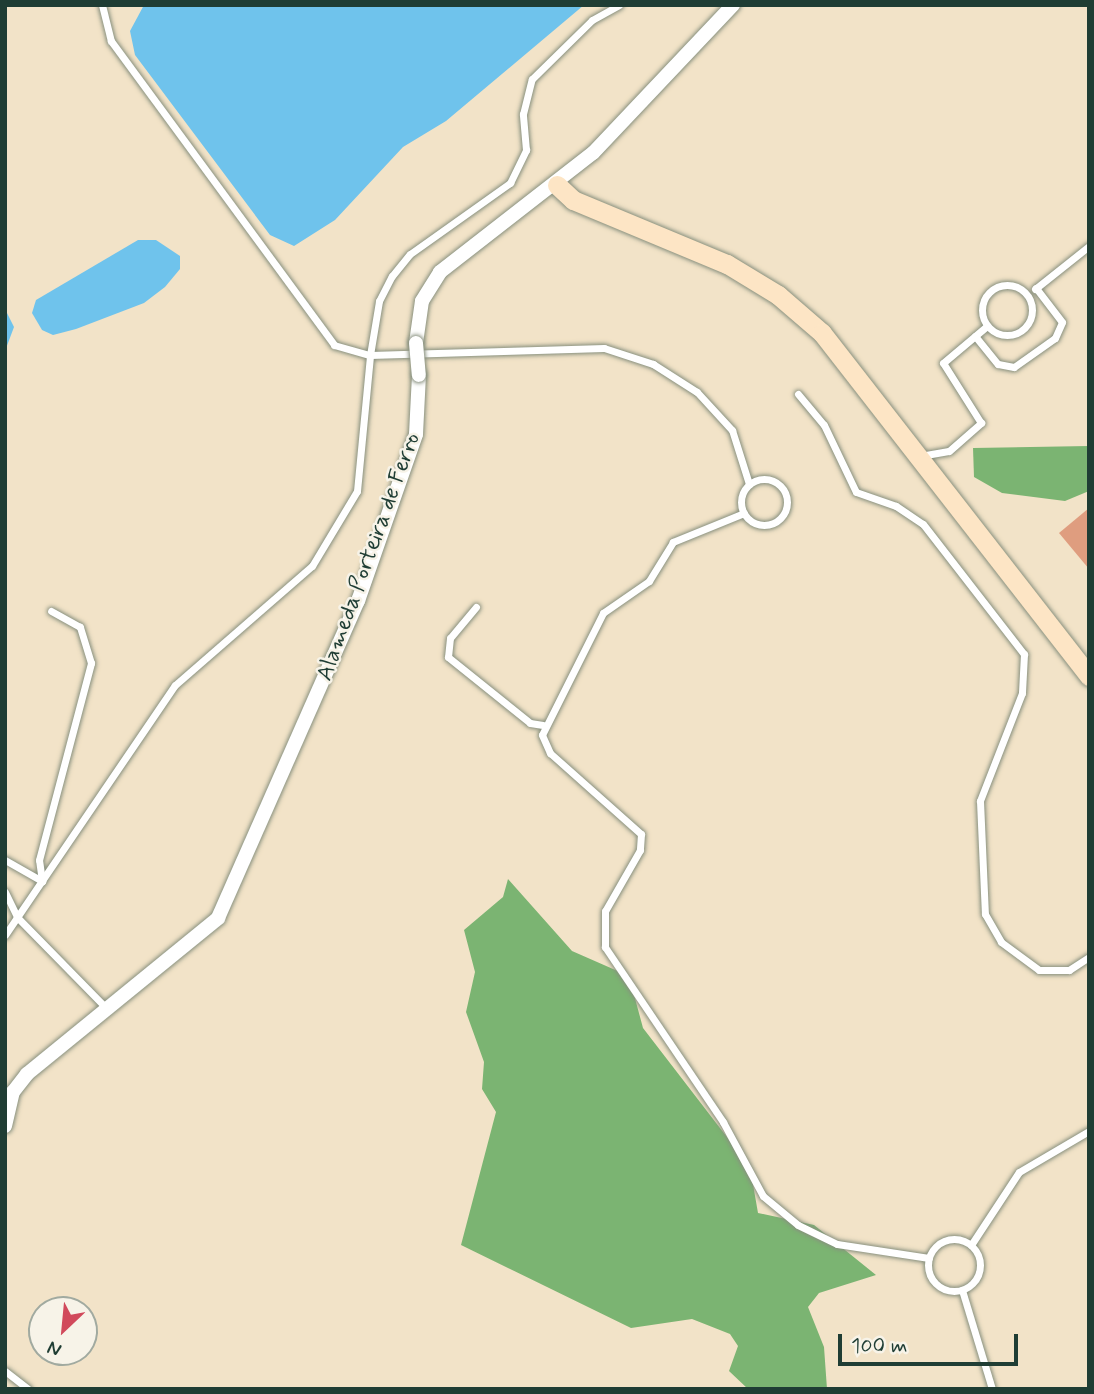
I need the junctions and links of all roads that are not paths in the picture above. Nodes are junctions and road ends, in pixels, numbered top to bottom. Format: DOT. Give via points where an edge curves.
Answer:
graph roads {
  1 [pos="102,5"];
  2 [pos="619,5"];
  3 [pos="733,5"];
  4 [pos="557,185"];
  5 [pos="1089,246"];
  6 [pos="1036,288"];
  7 [pos="1027,295"];
  8 [pos="987,326"];
  9 [pos="975,335"];
  10 [pos="370,355"];
  11 [pos="798,394"];
  12 [pos="919,456"];
  13 [pos="749,484"];
  14 [pos="744,513"];
  15 [pos="476,607"];
  16 [pos="51,611"];
  17 [pos="1089,676"];
  18 [pos="543,726"];
  19 [pos="5,860"];
  20 [pos="41,881"];
  21 [pos="5,892"];
  22 [pos="17,917"];
  23 [pos="5,934"];
  24 [pos="1089,957"];
  25 [pos="108,1009"];
  26 [pos="5,1126"];
  27 [pos="1089,1131"];
  28 [pos="971,1245"];
  29 [pos="929,1258"];
  30 [pos="962,1290"];
  31 [pos="5,1371"];
  32 [pos="28,1389"];
  33 [pos="992,1389"];
  1 -- 10 [label="lane" via="111,41 250,225 321,332 351,353"];
  2 -- 10 [label="lane" via="592,20 532,79 521,168 510,183 410,254 392,276 379,301"];
  3 -- 4 [label="street, Alameda Porteira de Ferro"];
  4 -- 12 [label="street" via="573,200 727,264 778,295 822,333"];
  4 -- 25 [label="street, Alameda Porteira de Ferro, bridge" via="440,272 422,300 408,462 358,601 234,888 204,933"];
  5 -- 6 [label="lane"];
  6 -- 7 [label="lane"];
  6 -- 9 [label="lane" via="1062,322 1055,338 1014,367 998,364"];
  7 -- 8 [label="lane" via="1032,315 1020,332 1006,335"];
  7 -- 8 [label="lane" via="1009,285 989,292 982,305"];
  8 -- 9 [label="lane"];
  9 -- 12 [label="lane" via="943,363 981,424 949,451"];
  10 -- 13 [label="lane" via="604,348 653,364 697,392 732,430"];
  10 -- 20 [label="lane" via="357,491 312,566 175,685"];
  11 -- 24 [label="lane" via="824,425 856,492 896,506 923,524 1024,654 1022,693 980,801 985,914 1001,942 1039,970 1069,970"];
  12 -- 17 [label="street"];
  13 -- 14 [label="lane" via="741,501"];
  13 -- 14 [label="lane" via="775,481 787,504 783,516 766,525"];
  14 -- 18 [label="lane" via="673,542 649,581 603,613"];
  15 -- 18 [label="lane" via="450,638 448,657 530,723"];
  16 -- 20 [label="lane" via="80,627 91,663 39,860"];
  18 -- 29 [label="lane" via="550,754 641,834 640,850 605,911 605,947 723,1122 763,1196 798,1225 837,1244"];
  19 -- 20 [label="lane"];
  20 -- 22 [label="lane"];
  21 -- 22 [label="lane"];
  22 -- 23 [label="lane"];
  22 -- 25 [label="lane"];
  25 -- 26 [label="street, Alameda Porteira de Ferro" via="27,1074 13,1092"];
  27 -- 28 [label="lane" via="1019,1172"];
  28 -- 29 [label="lane" via="946,1240"];
  28 -- 30 [label="lane" via="980,1270"];
  29 -- 30 [label="lane" via="936,1284"];
  30 -- 33 [label="lane"];
  31 -- 32 [label="lane"];
}
